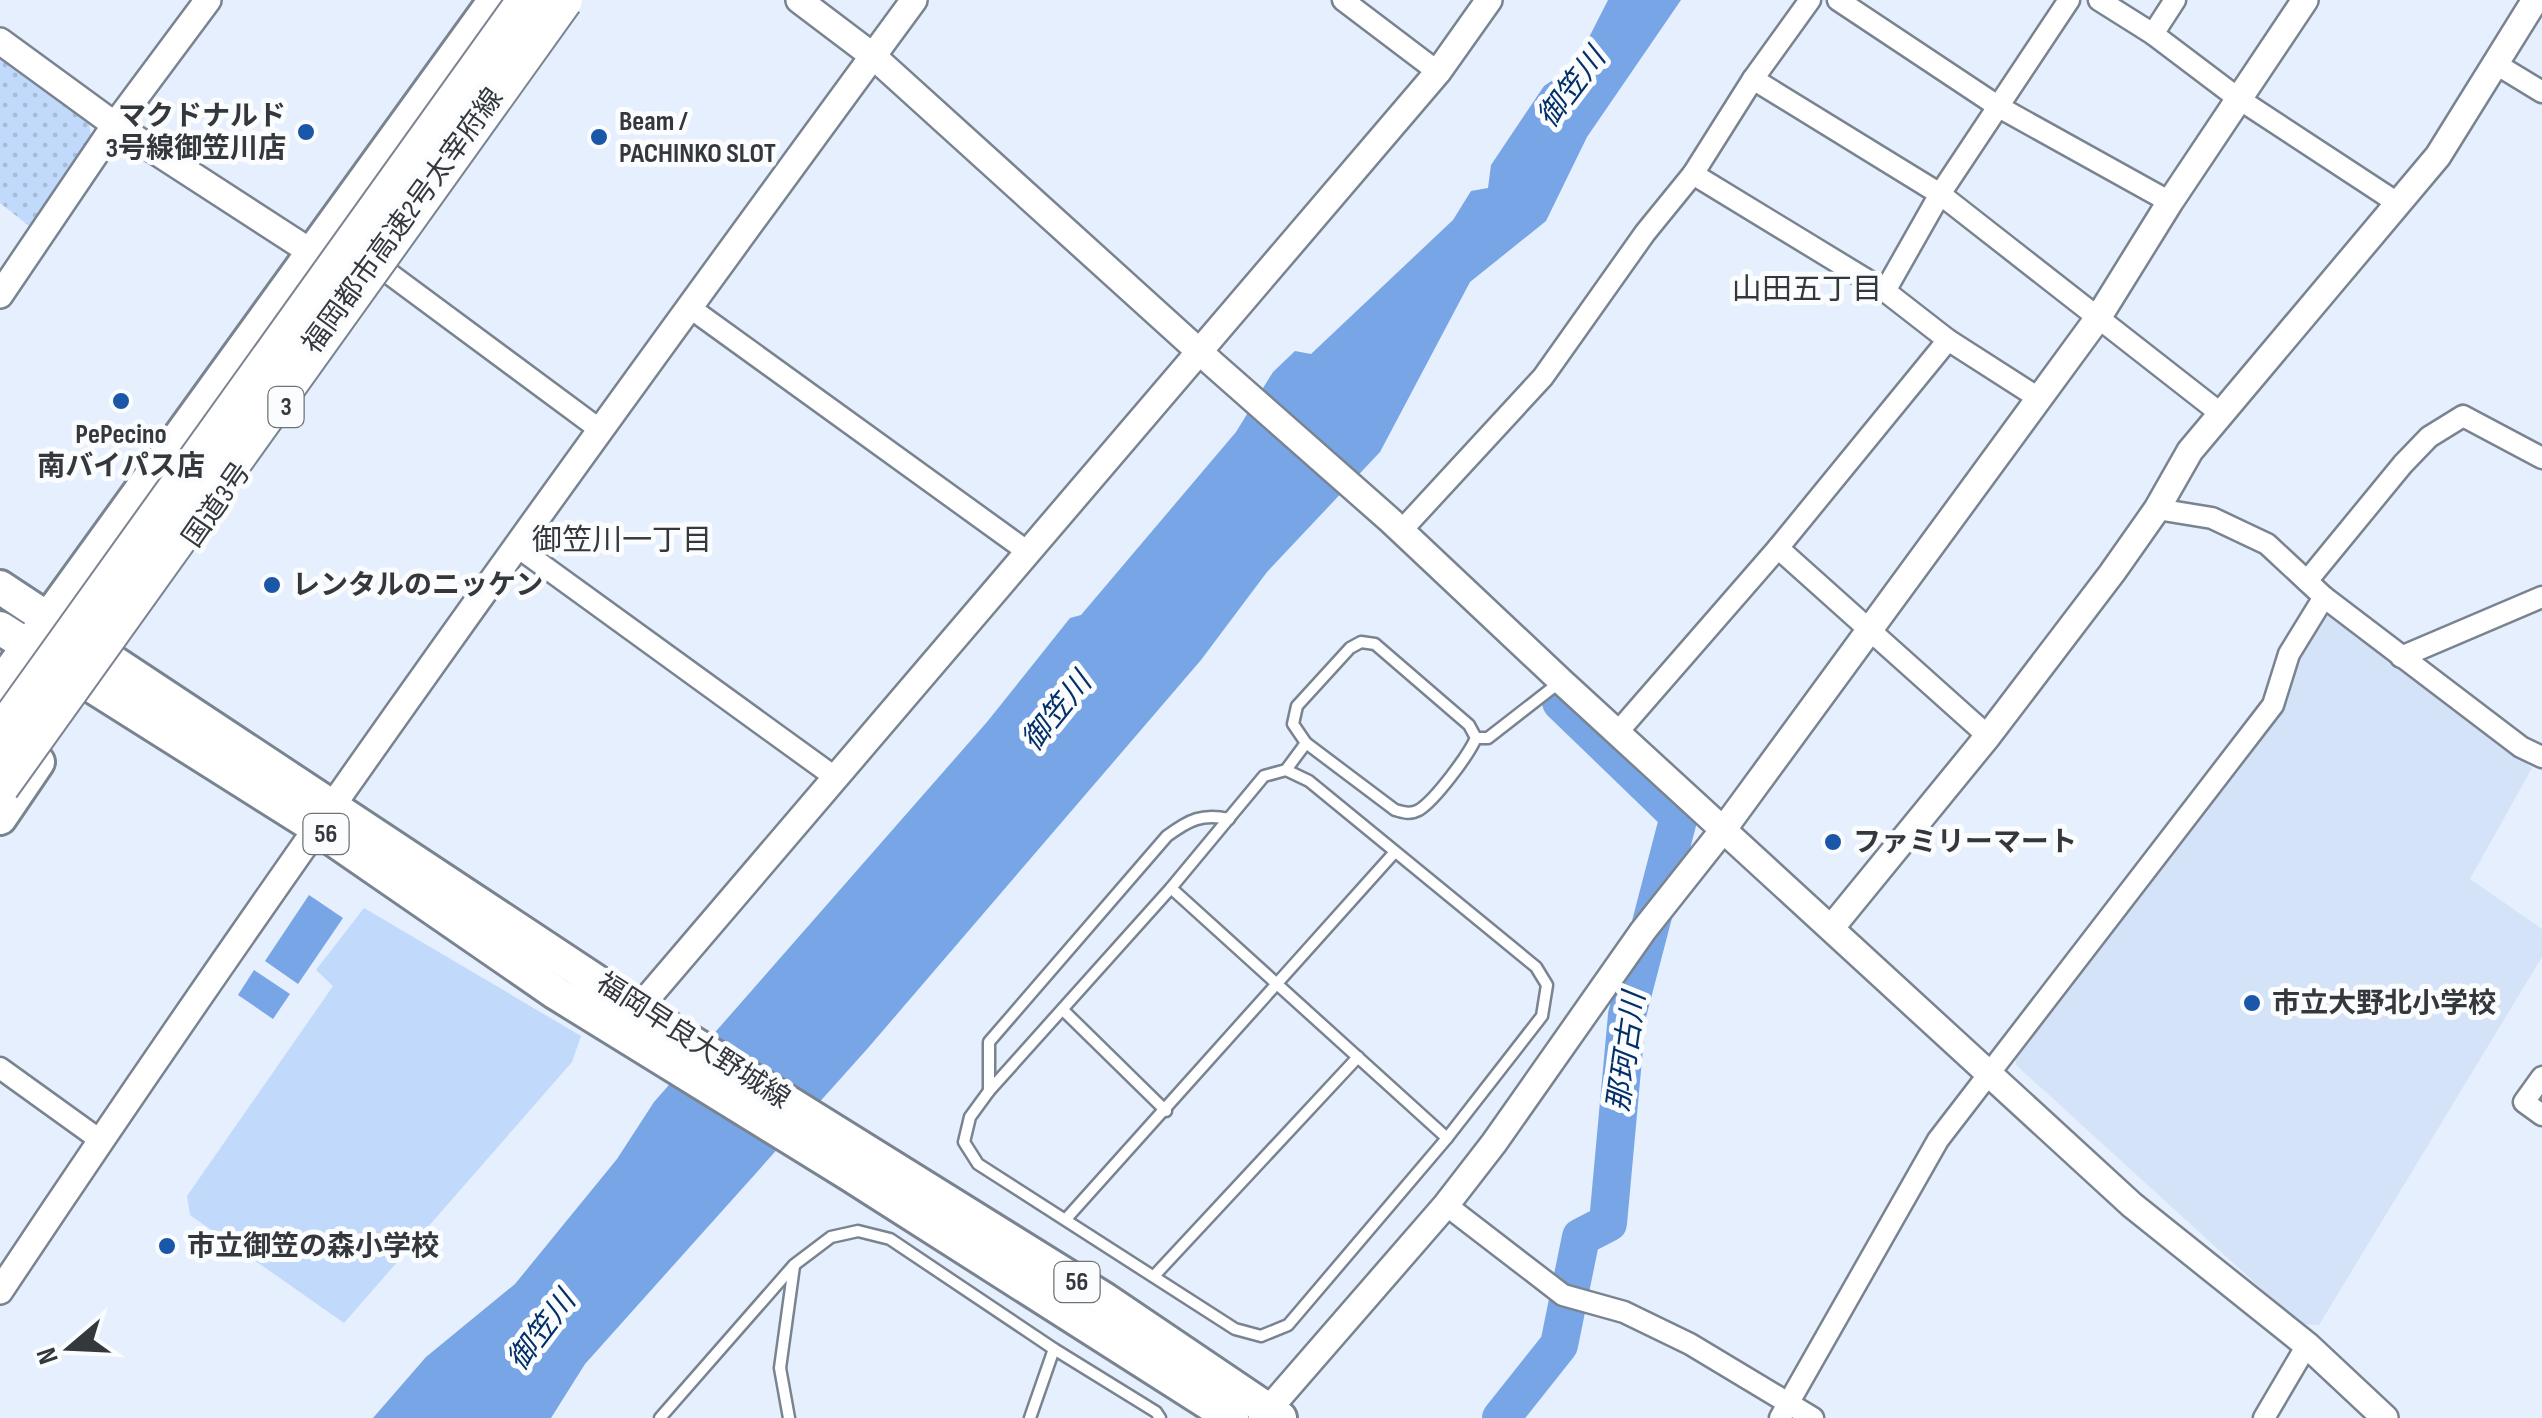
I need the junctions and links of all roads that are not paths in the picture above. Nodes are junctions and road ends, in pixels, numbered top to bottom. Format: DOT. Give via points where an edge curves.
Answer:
graph roads {
  1 [pos="208,0"];
  2 [pos="495,0"];
  3 [pos="526,0"];
  4 [pos="563,0"];
  5 [pos="578,0"];
  6 [pos="799,0"];
  7 [pos="914,0"];
  8 [pos="1344,0"];
  9 [pos="1488,0"];
  10 [pos="1810,0"];
  11 [pos="1838,0"];
  12 [pos="2069,0"];
  13 [pos="2099,0"];
  14 [pos="2175,0"];
  15 [pos="2294,4"];
  16 [pos="2534,5"];
  17 [pos="2153,34"];
  18 [pos="0,42"];
  19 [pos="873,56"];
  20 [pos="2496,64"];
  21 [pos="1438,72"];
  22 [pos="1753,79"];
  23 [pos="2542,92"];
  24 [pos="2239,99"];
  25 [pos="1999,107"];
  26 [pos="115,125"];
  27 [pos="1692,174"];
  28 [pos="1940,194"];
  29 [pos="2170,202"];
  30 [pos="2398,204"];
  31 [pos="311,252"];
  32 [pos="383,269"];
  33 [pos="1885,292"];
  34 [pos="0,295"];
  35 [pos="688,307"];
  36 [pos="2098,318"];
  37 [pos="1948,340"];
  38 [pos="1206,358"];
  39 [pos="2040,398"];
  40 [pos="2220,412"];
  41 [pos="599,429"];
  42 [pos="2542,458"];
  43 [pos="2157,510"];
  44 [pos="1396,526"];
  45 [pos="516,546"];
  46 [pos="1778,548"];
  47 [pos="1028,552"];
  48 [pos="2307,582"];
  49 [pos="0,587"];
  50 [pos="2324,597"];
  51 [pos="2542,598"];
  52 [pos="50,620"];
  53 [pos="0,628"];
  54 [pos="1868,630"];
  55 [pos="29,647"];
  56 [pos="2401,657"];
  57 [pos="98,673"];
  58 [pos="1561,681"];
  59 [pos="0,685"];
  60 [pos="1618,733"];
  61 [pos="0,736"];
  62 [pos="1988,736"];
  63 [pos="1476,738"];
  64 [pos="1306,743"];
  65 [pos="2542,758"];
  66 [pos="1286,770"];
  67 [pos="836,778"];
  68 [pos="0,786"];
  69 [pos="325,817"];
  70 [pos="0,818"];
  71 [pos="1229,819"];
  72 [pos="1723,830"];
  73 [pos="1394,853"];
  74 [pos="1171,888"];
  75 [pos="1832,927"];
  76 [pos="1277,984"];
  77 [pos="638,1009"];
  78 [pos="1062,1010"];
  79 [pos="1358,1057"];
  80 [pos="0,1068"];
  81 [pos="1988,1072"];
  82 [pos="2542,1077"];
  83 [pos="989,1092"];
  84 [pos="1166,1111"];
  85 [pos="2542,1115"];
  86 [pos="1448,1138"];
  87 [pos="100,1140"];
  88 [pos="860,1163"];
  89 [pos="1446,1205"];
  90 [pos="1066,1219"];
  91 [pos="794,1265"];
  92 [pos="1154,1276"];
  93 [pos="0,1291"];
  94 [pos="2308,1346"];
  95 [pos="1054,1349"];
  96 [pos="1785,1410"];
  97 [pos="1270,1415"];
  98 [pos="660,1418"];
  99 [pos="789,1418"];
  100 [pos="1030,1418"];
  101 [pos="1160,1418"];
  102 [pos="1232,1418"];
  103 [pos="1813,1418"];
  104 [pos="2264,1418"];
  105 [pos="2385,1418"];
  1 -- 26 [label="street"];
  2 -- 31 [label="main road"];
  3 -- 61 [label="highway, 福岡都市高速2号太宰府線, bridge"];
  4 -- 68 [label="highway, 福岡都市高速2号太宰府線, bridge"];
  5 -- 32 [label="main road, 国道3号 / 3"];
  6 -- 19 [label="street"];
  7 -- 19 [label="street"];
  8 -- 21 [label="street"];
  9 -- 21 [label="street"];
  10 -- 22 [label="street"];
  11 -- 25 [label="street"];
  12 -- 25 [label="street"];
  13 -- 17 [label="street"];
  14 -- 17 [label="street"];
  15 -- 24 [label="street"];
  16 -- 20 [label="street"];
  17 -- 24 [label="street"];
  18 -- 26 [label="street"];
  19 -- 35 [label="street"];
  19 -- 38 [label="street"];
  20 -- 23 [label="street"];
  20 -- 30 [label="street" via="2438,156"];
  21 -- 38 [label="street"];
  22 -- 27 [label="street"];
  22 -- 28 [label="street"];
  24 -- 29 [label="street"];
  24 -- 30 [label="street"];
  25 -- 28 [label="street"];
  25 -- 29 [label="street"];
  26 -- 31 [label="street"];
  26 -- 34 [label="street"];
  27 -- 33 [label="street"];
  27 -- 44 [label="street" via="1543,377"];
  28 -- 33 [label="street"];
  28 -- 36 [label="street"];
  29 -- 36 [label="street"];
  30 -- 40 [label="street"];
  31 -- 52 [label="main road"];
  32 -- 41 [label="street"];
  32 -- 57 [label="main road, 国道3号 / 3"];
  33 -- 37 [label="street"];
  35 -- 41 [label="street"];
  35 -- 47 [label="street"];
  36 -- 39 [label="street"];
  36 -- 40 [label="street"];
  37 -- 39 [label="street"];
  37 -- 46 [label="street"];
  38 -- 44 [label="street"];
  38 -- 47 [label="street"];
  39 -- 54 [label="street"];
  40 -- 43 [label="street"];
  41 -- 45 [label="street"];
  42 -- 48 [label="street" via="2463,416 2428,437"];
  43 -- 48 [label="street" via="2212,518 2267,544"];
  43 -- 62 [label="street"];
  44 -- 58 [label="street"];
  45 -- 67 [label="street"];
  45 -- 69 [label="street"];
  46 -- 54 [label="street"];
  46 -- 60 [label="street"];
  47 -- 67 [label="street"];
  48 -- 50 [label="street"];
  49 -- 52 [label="main road"];
  50 -- 56 [label="street"];
  50 -- 81 [label="street" via="2289,654 2273,704"];
  51 -- 56 [label="street"];
  52 -- 55 [label="main road"];
  52 -- 57 [label="main road"];
  53 -- 55 [label="main road"];
  54 -- 62 [label="street"];
  54 -- 72 [label="street"];
  55 -- 57 [label="main road"];
  55 -- 59 [label="main road"];
  56 -- 65 [label="street"];
  57 -- 69 [label="main road, 福岡早良大野城線 / 56"];
  57 -- 70 [label="main road, 国道3号 / 3"];
  58 -- 60 [label="street"];
  58 -- 63 [label="lane" via="1488,738"];
  60 -- 72 [label="street"];
  62 -- 75 [label="street"];
  63 -- 64 [label="lane" via="1421,808 1408,814"];
  63 -- 64 [label="lane" via="1375,644 1362,642 1298,706 1292,724"];
  64 -- 66 [label="lane"];
  66 -- 71 [label="lane" via="1264,776"];
  66 -- 73 [label="lane" via="1309,781"];
  67 -- 77 [label="street"];
  69 -- 77 [label="main road, 福岡早良大野城線 / 56" via="571,962"];
  69 -- 87 [label="street"];
  69 -- 88 [label="main road, 福岡早良大野城線 / 56" via="556,992"];
  71 -- 74 [label="lane"];
  71 -- 83 [label="lane" via="1208,814 1187,821 1130,878 988,1042"];
  72 -- 75 [label="street"];
  72 -- 89 [label="street"];
  73 -- 76 [label="lane"];
  73 -- 86 [label="lane" via="1536,968 1547,986 1542,1016"];
  74 -- 76 [label="lane"];
  74 -- 78 [label="lane"];
  75 -- 81 [label="street"];
  76 -- 79 [label="lane"];
  76 -- 84 [label="lane"];
  77 -- 88 [label="main road, 福岡早良大野城線 / 56"];
  78 -- 83 [label="lane"];
  78 -- 84 [label="lane"];
  79 -- 86 [label="lane"];
  79 -- 92 [label="lane"];
  80 -- 87 [label="street"];
  81 -- 94 [label="street" via="2132,1205"];
  81 -- 96 [label="street" via="1938,1140"];
  82 -- 85 [label="street" via="2524,1102"];
  83 -- 90 [label="lane" via="970,1117 964,1142 978,1164"];
  84 -- 90 [label="lane"];
  86 -- 92 [label="lane" via="1288,1325 1261,1336 1235,1329"];
  87 -- 93 [label="street"];
  88 -- 97 [label="main road, 福岡早良大野城線 / 56" via="1104,1299"];
  88 -- 102 [label="main road, 福岡早良大野城線 / 56"];
  89 -- 96 [label="street" via="1563,1296 1624,1312 1690,1344"];
  89 -- 97 [label="street"];
  90 -- 92 [label="lane"];
  91 -- 95 [label="lane" via="831,1237 858,1232 890,1239"];
  91 -- 98 [label="lane"];
  91 -- 99 [label="lane" via="780,1368"];
  94 -- 104 [label="street"];
  94 -- 105 [label="street"];
  95 -- 100 [label="lane"];
  95 -- 101 [label="lane"];
  96 -- 103 [label="street"];
}
